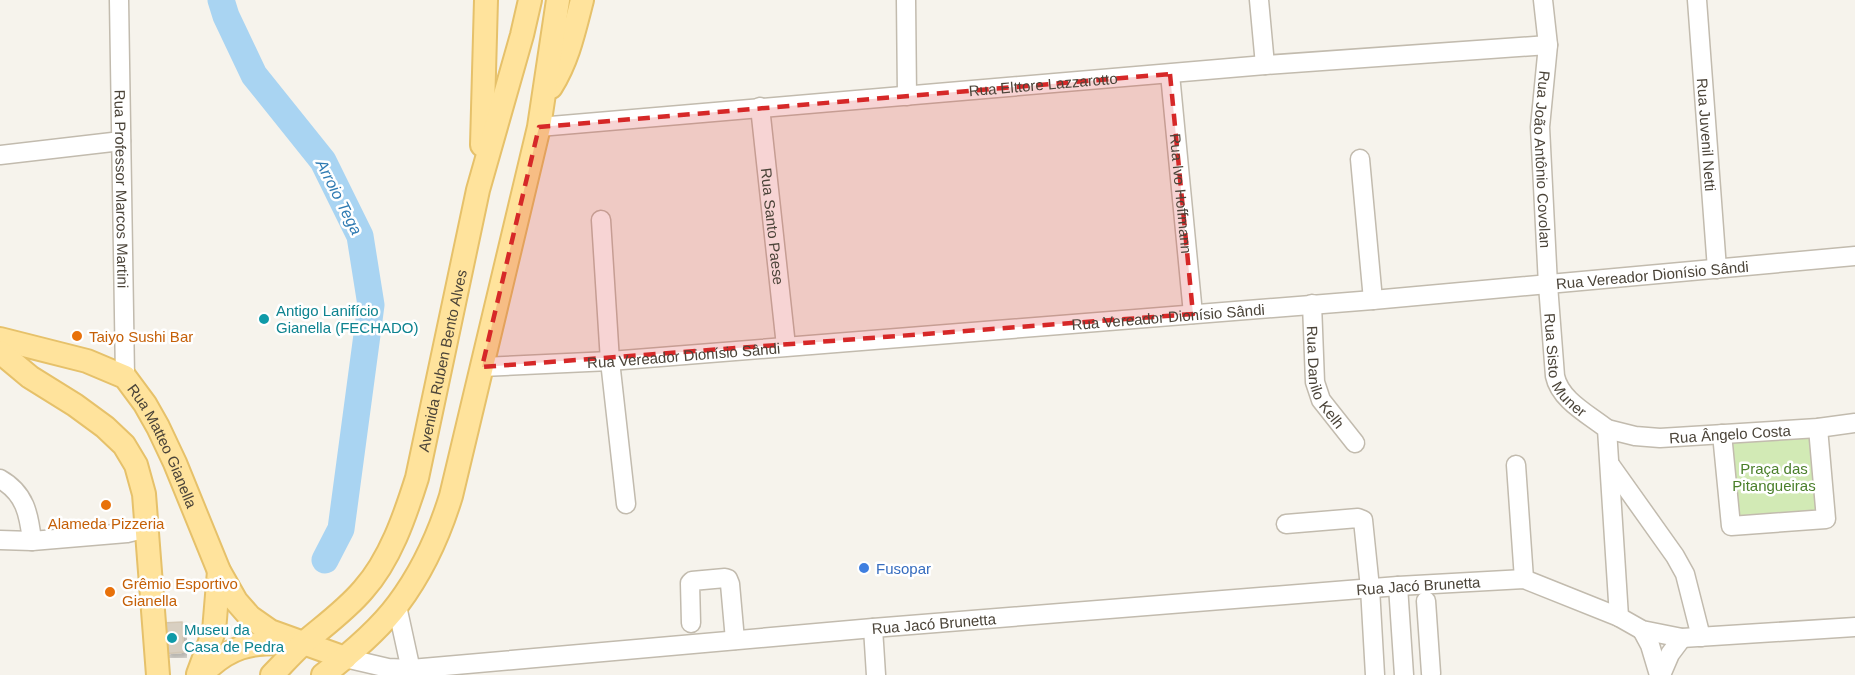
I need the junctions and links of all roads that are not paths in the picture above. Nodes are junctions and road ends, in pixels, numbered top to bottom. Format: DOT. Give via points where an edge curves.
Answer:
graph roads {
  1 [pos="119,0"];
  2 [pos="486,0"];
  3 [pos="530,0"];
  4 [pos="558,0"];
  5 [pos="582,0"];
  6 [pos="906,0"];
  7 [pos="1259,0"];
  8 [pos="1543,0"];
  9 [pos="1697,0"];
  10 [pos="1548,45"];
  11 [pos="1265,65"];
  12 [pos="1170,74"];
  13 [pos="908,96"];
  14 [pos="544,99"];
  15 [pos="760,107"];
  16 [pos="539,127"];
  17 [pos="121,141"];
  18 [pos="0,155"];
  19 [pos="1360,159"];
  20 [pos="478,190"];
  21 [pos="601,220"];
  22 [pos="1855,256"];
  23 [pos="1717,268"];
  24 [pos="1548,285"];
  25 [pos="1373,300"];
  26 [pos="1312,304"];
  27 [pos="1193,314"];
  28 [pos="0,339"];
  29 [pos="786,346"];
  30 [pos="0,352"];
  31 [pos="610,361"];
  32 [pos="482,367"];
  33 [pos="125,377"];
  34 [pos="1855,423"];
  35 [pos="1818,428"];
  36 [pos="1607,429"];
  37 [pos="1722,434"];
  38 [pos="1355,443"];
  39 [pos="1516,465"];
  40 [pos="1611,465"];
  41 [pos="0,479"];
  42 [pos="626,504"];
  43 [pos="1286,524"];
  44 [pos="147,528"];
  45 [pos="0,540"];
  46 [pos="32,541"];
  47 [pos="219,571"];
  48 [pos="1524,579"];
  49 [pos="1398,586"];
  50 [pos="1370,588"];
  51 [pos="1426,601"];
  52 [pos="397,606"];
  53 [pos="1619,617"];
  54 [pos="691,623"];
  55 [pos="1855,627"];
  56 [pos="873,628"];
  57 [pos="1642,630"];
  58 [pos="1701,637"];
  59 [pos="1682,638"];
  60 [pos="1429,639"];
  61 [pos="735,640"];
  62 [pos="1403,640"];
  63 [pos="302,644"];
  64 [pos="345,658"];
  65 [pos="390,671"];
  66 [pos="411,672"];
  67 [pos="1431,673"];
  68 [pos="158,675"];
  69 [pos="199,675"];
  70 [pos="272,675"];
  71 [pos="323,675"];
  72 [pos="876,675"];
  73 [pos="1375,675"];
  74 [pos="1404,675"];
  75 [pos="1660,675"];
  1 -- 17 [label="street, Rua Professor Marcos Martini"];
  2 -- 20 [label="main road"];
  3 -- 20 [label="main road, Avenida Ruben Bento Alves"];
  4 -- 14 [label="main road"];
  5 -- 14 [label="main road" via="562,70"];
  6 -- 13 [label="street"];
  7 -- 11 [label="street"];
  8 -- 10 [label="street, Rua João Antônio Covolan"];
  9 -- 23 [label="street, Rua Juvenil Netti"];
  10 -- 11 [label="street, Rua Elttore Lazzarotto"];
  10 -- 24 [label="street, Rua João Antônio Covolan" via="1540,127"];
  11 -- 12 [label="street, Rua Elttore Lazzarotto"];
  12 -- 13 [label="street, Rua Elttore Lazzarotto"];
  12 -- 27 [label="street, Rua Ivo Hoffmann"];
  13 -- 15 [label="street, Rua Elttore Lazzarotto"];
  14 -- 16 [label="main road"];
  15 -- 16 [label="street, Rua Elttore Lazzarotto"];
  15 -- 29 [label="street, Rua Santo Paese"];
  16 -- 32 [label="main road"];
  17 -- 18 [label="street"];
  17 -- 33 [label="street, Rua Professor Marcos Martini"];
  19 -- 25 [label="street"];
  20 -- 63 [label="main road, Avenida Ruben Bento Alves" via="417,478 405,514 365,588"];
  21 -- 31 [label="street"];
  22 -- 23 [label="street, Rua Vereador Dionísio Sândi"];
  23 -- 24 [label="street, Rua Vereador Dionísio Sândi"];
  24 -- 25 [label="street, Rua Vereador Dionísio Sândi"];
  24 -- 36 [label="street, Rua Sisto Muner" via="1557,386"];
  25 -- 26 [label="street, Rua Vereador Dionísio Sândi"];
  26 -- 27 [label="street, Rua Vereador Dionísio Sândi"];
  26 -- 38 [label="street, Rua Danilo Kelh" via="1315,382 1321,400"];
  27 -- 29 [label="street, Rua Vereador Dionísio Sândi"];
  28 -- 33 [label="main road, Rua Matteo Gianella" via="87,361"];
  29 -- 31 [label="street, Rua Vereador Dionísio Sândi"];
  30 -- 44 [label="main road" via="124,445 136,465"];
  31 -- 32 [label="street, Rua Vereador Dionísio Sândi"];
  31 -- 42 [label="street"];
  32 -- 52 [label="main road" via="443,520"];
  33 -- 47 [label="main road, Rua Matteo Gianella" via="158,427"];
  34 -- 35 [label="street, Rua Ângelo Costa"];
  35 -- 37 [label="street, Rua Ângelo Costa"];
  35 -- 37 [label="street" via="1826,519 1731,526"];
  36 -- 37 [label="street, Rua Ângelo Costa" via="1660,438"];
  36 -- 40 [label="street, Rua Sisto Muner"];
  39 -- 48 [label="street"];
  40 -- 53 [label="street, Rua Sisto Muner"];
  40 -- 58 [label="street, Rua Sisto Muner" via="1685,574"];
  41 -- 46 [label="street" via="21,498 29,515"];
  43 -- 50 [label="street" via="1363,520"];
  44 -- 46 [label="street"];
  44 -- 68 [label="main road"];
  45 -- 46 [label="street"];
  47 -- 63 [label="main road, Rua Matteo Gianella" via="250,617 270,631"];
  47 -- 69 [label="main road" via="214,631"];
  48 -- 49 [label="street, Rua Jacó Brunetta"];
  48 -- 53 [label="street"];
  49 -- 50 [label="street, Rua Jacó Brunetta"];
  49 -- 62 [label="street"];
  50 -- 56 [label="street, Rua Jacó Brunetta"];
  50 -- 73 [label="street"];
  51 -- 60 [label="street"];
  52 -- 64 [label="main road"];
  52 -- 66 [label="street"];
  53 -- 57 [label="street"];
  54 -- 61 [label="street" via="690,583 728,579"];
  55 -- 58 [label="street"];
  56 -- 61 [label="street, Rua Jacó Brunetta"];
  56 -- 72 [label="street"];
  57 -- 59 [label="street"];
  57 -- 75 [label="street"];
  58 -- 59 [label="street"];
  59 -- 75 [label="street"];
  60 -- 62 [label="street"];
  60 -- 67 [label="street"];
  61 -- 66 [label="street, Rua Jacó Brunetta"];
  62 -- 74 [label="street"];
  63 -- 64 [label="main road"];
  63 -- 69 [label="main road" via="250,645 232,651"];
  63 -- 70 [label="main road, Avenida Ruben Bento Alves"];
  64 -- 65 [label="street, Rua Jacó Brunetta"];
  64 -- 71 [label="main road"];
  65 -- 66 [label="street, Rua Jacó Brunetta"];
}
